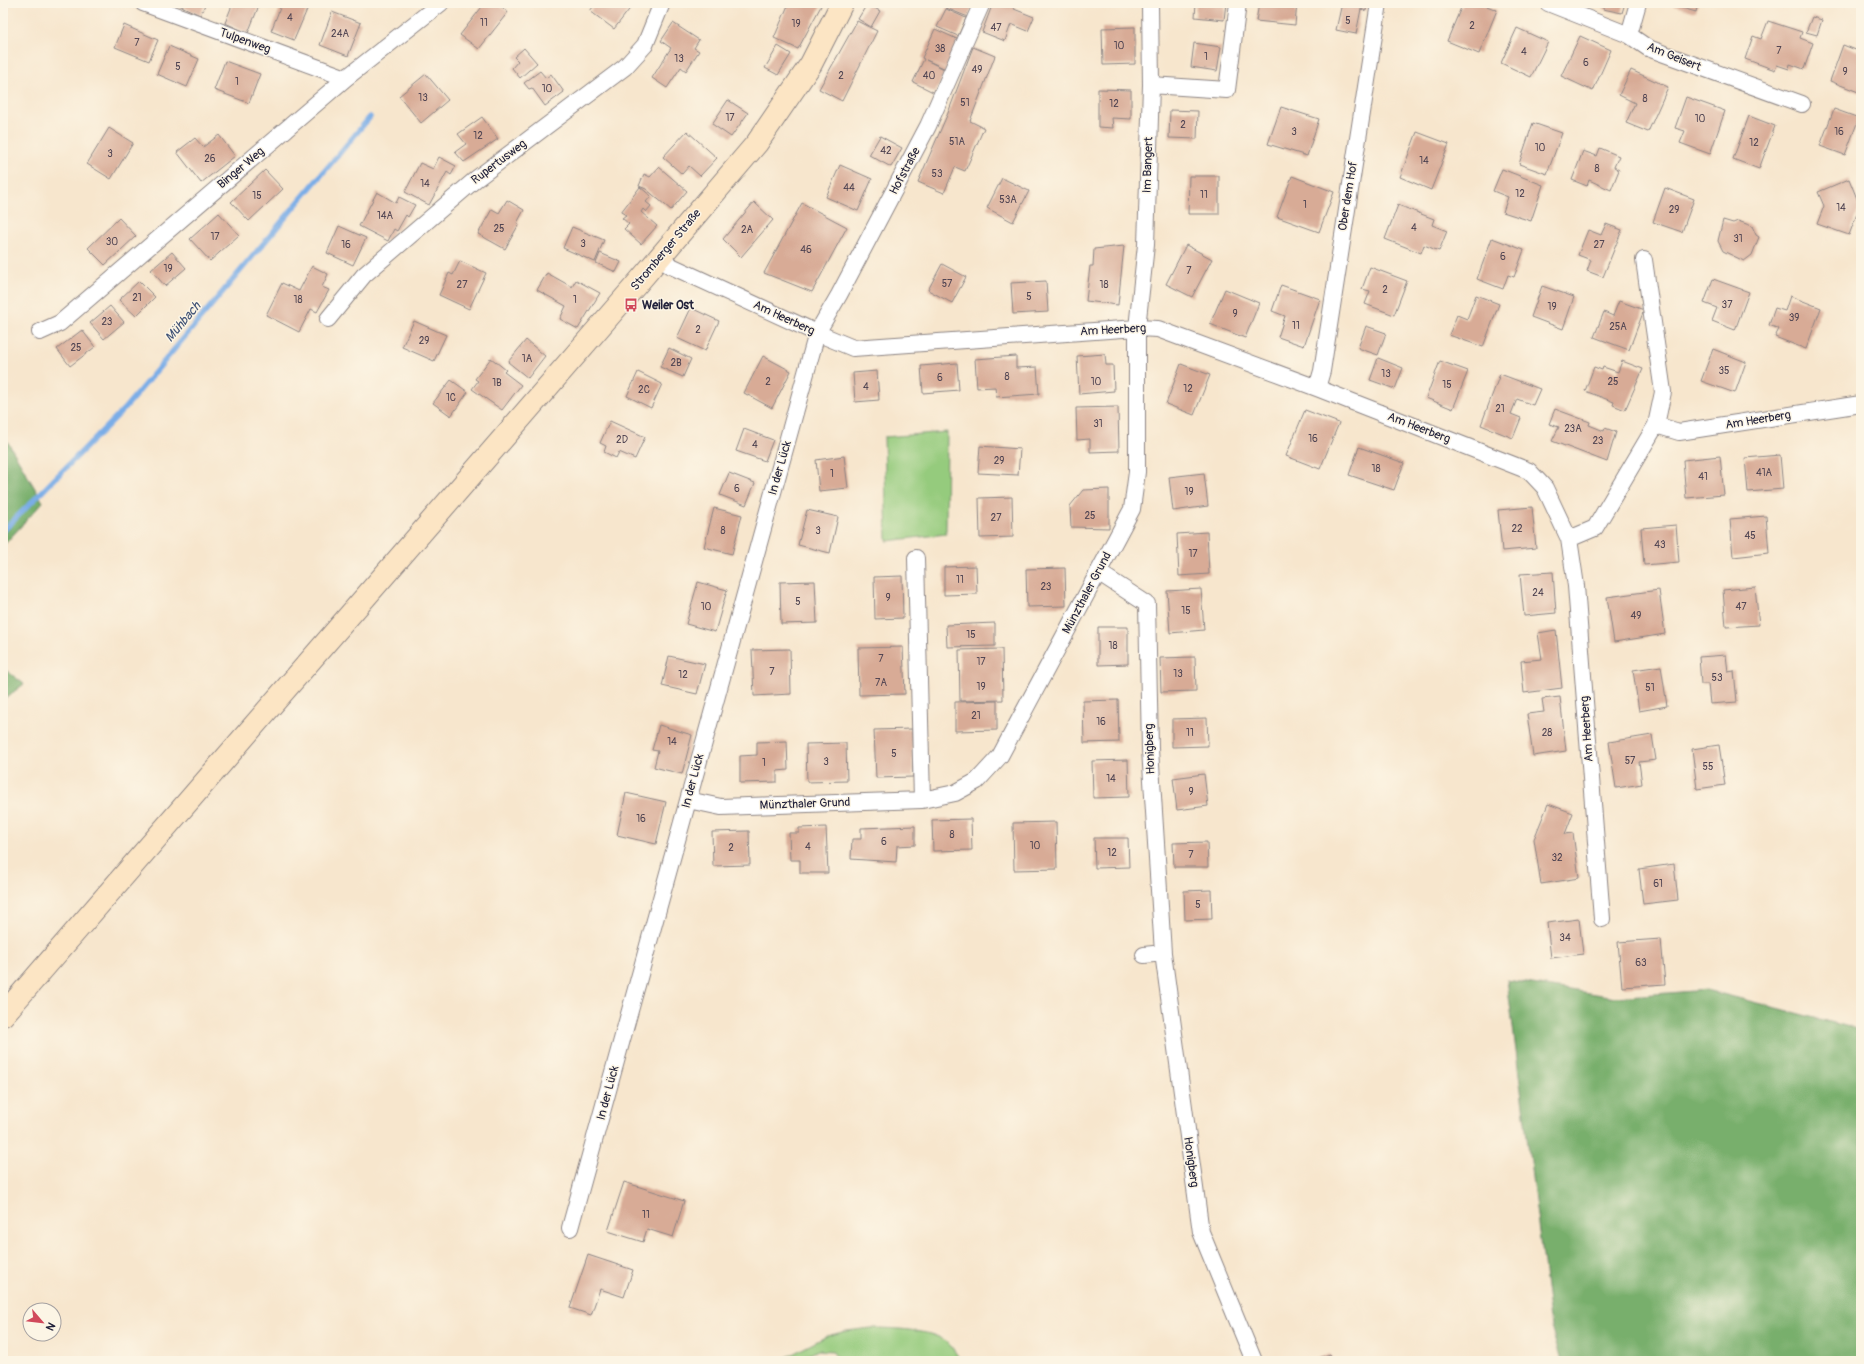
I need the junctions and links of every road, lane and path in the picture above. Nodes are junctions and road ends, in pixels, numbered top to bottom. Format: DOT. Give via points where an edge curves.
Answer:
graph roads {
  1 [pos="143,3"];
  2 [pos="441,3"];
  3 [pos="662,3"];
  4 [pos="842,3"];
  5 [pos="982,3"];
  6 [pos="1150,3"];
  7 [pos="1238,3"];
  8 [pos="1379,3"];
  9 [pos="1548,3"];
  10 [pos="1638,3"];
  11 [pos="1629,35"];
  12 [pos="346,78"];
  13 [pos="1151,85"];
  14 [pos="1802,104"];
  15 [pos="660,257"];
  16 [pos="1644,260"];
  17 [pos="328,319"];
  18 [pos="1137,328"];
  19 [pos="40,332"];
  20 [pos="817,333"];
  21 [pos="1317,388"];
  22 [pos="1861,404"];
  23 [pos="1656,425"];
  24 [pos="1569,539"];
  25 [pos="916,558"];
  26 [pos="1098,572"];
  27 [pos="688,800"];
  28 [pos="922,800"];
  29 [pos="1602,919"];
  30 [pos="1163,953"];
  31 [pos="1144,955"];
  32 [pos="3,1015"];
  33 [pos="570,1228"];
  34 [pos="1254,1361"];
  1 -- 12 [label="street, Tulpenweg"];
  2 -- 12 [label="street, Binger Weg"];
  3 -- 17 [label="street, Rupertusweg" via="645,45 625,67 476,179 364,275"];
  4 -- 15 [label="main road, Stromberger Straße" via="811,64 757,143"];
  5 -- 20 [label="street, Hofstraße" via="928,126"];
  6 -- 13 [label="street, Im Bangert"];
  7 -- 13 [label="street" via="1227,90"];
  8 -- 21 [label="street, Ober dem Hof" via="1322,371"];
  9 -- 11 [label="street, Am Geisert"];
  10 -- 11 [label="street"];
  11 -- 14 [label="street, Am Geisert" via="1648,48"];
  12 -- 19 [label="street, Binger Weg" via="60,322"];
  13 -- 18 [label="street, Im Bangert" via="1146,245"];
  15 -- 20 [label="street, Am Heerberg" via="669,265"];
  15 -- 32 [label="main road, Stromberger Straße"];
  16 -- 23 [label="street" via="1663,392"];
  18 -- 20 [label="street, Am Heerberg" via="853,348"];
  18 -- 21 [label="street, Am Heerberg" via="1158,329"];
  18 -- 26 [label="street, Münzthaler Grund" via="1137,472 1132,509"];
  20 -- 27 [label="street, In der Lück"];
  21 -- 24 [label="street, Am Heerberg" via="1529,471 1545,488"];
  22 -- 23 [label="street, Am Heerberg" via="1679,432"];
  23 -- 24 [label="street" via="1595,528"];
  24 -- 29 [label="street, Am Heerberg" via="1576,586"];
  25 -- 28 [label="street"];
  26 -- 28 [label="street, Münzthaler Grund" via="1000,756 976,781 955,793"];
  26 -- 30 [label="street, Honigberg" via="1147,604 1150,749"];
  27 -- 28 [label="street, Münzthaler Grund" via="720,807"];
  27 -- 33 [label="street, In der Lück"];
  30 -- 31 [label="street"];
  30 -- 34 [label="street, Honigberg" via="1201,1232"];
}
